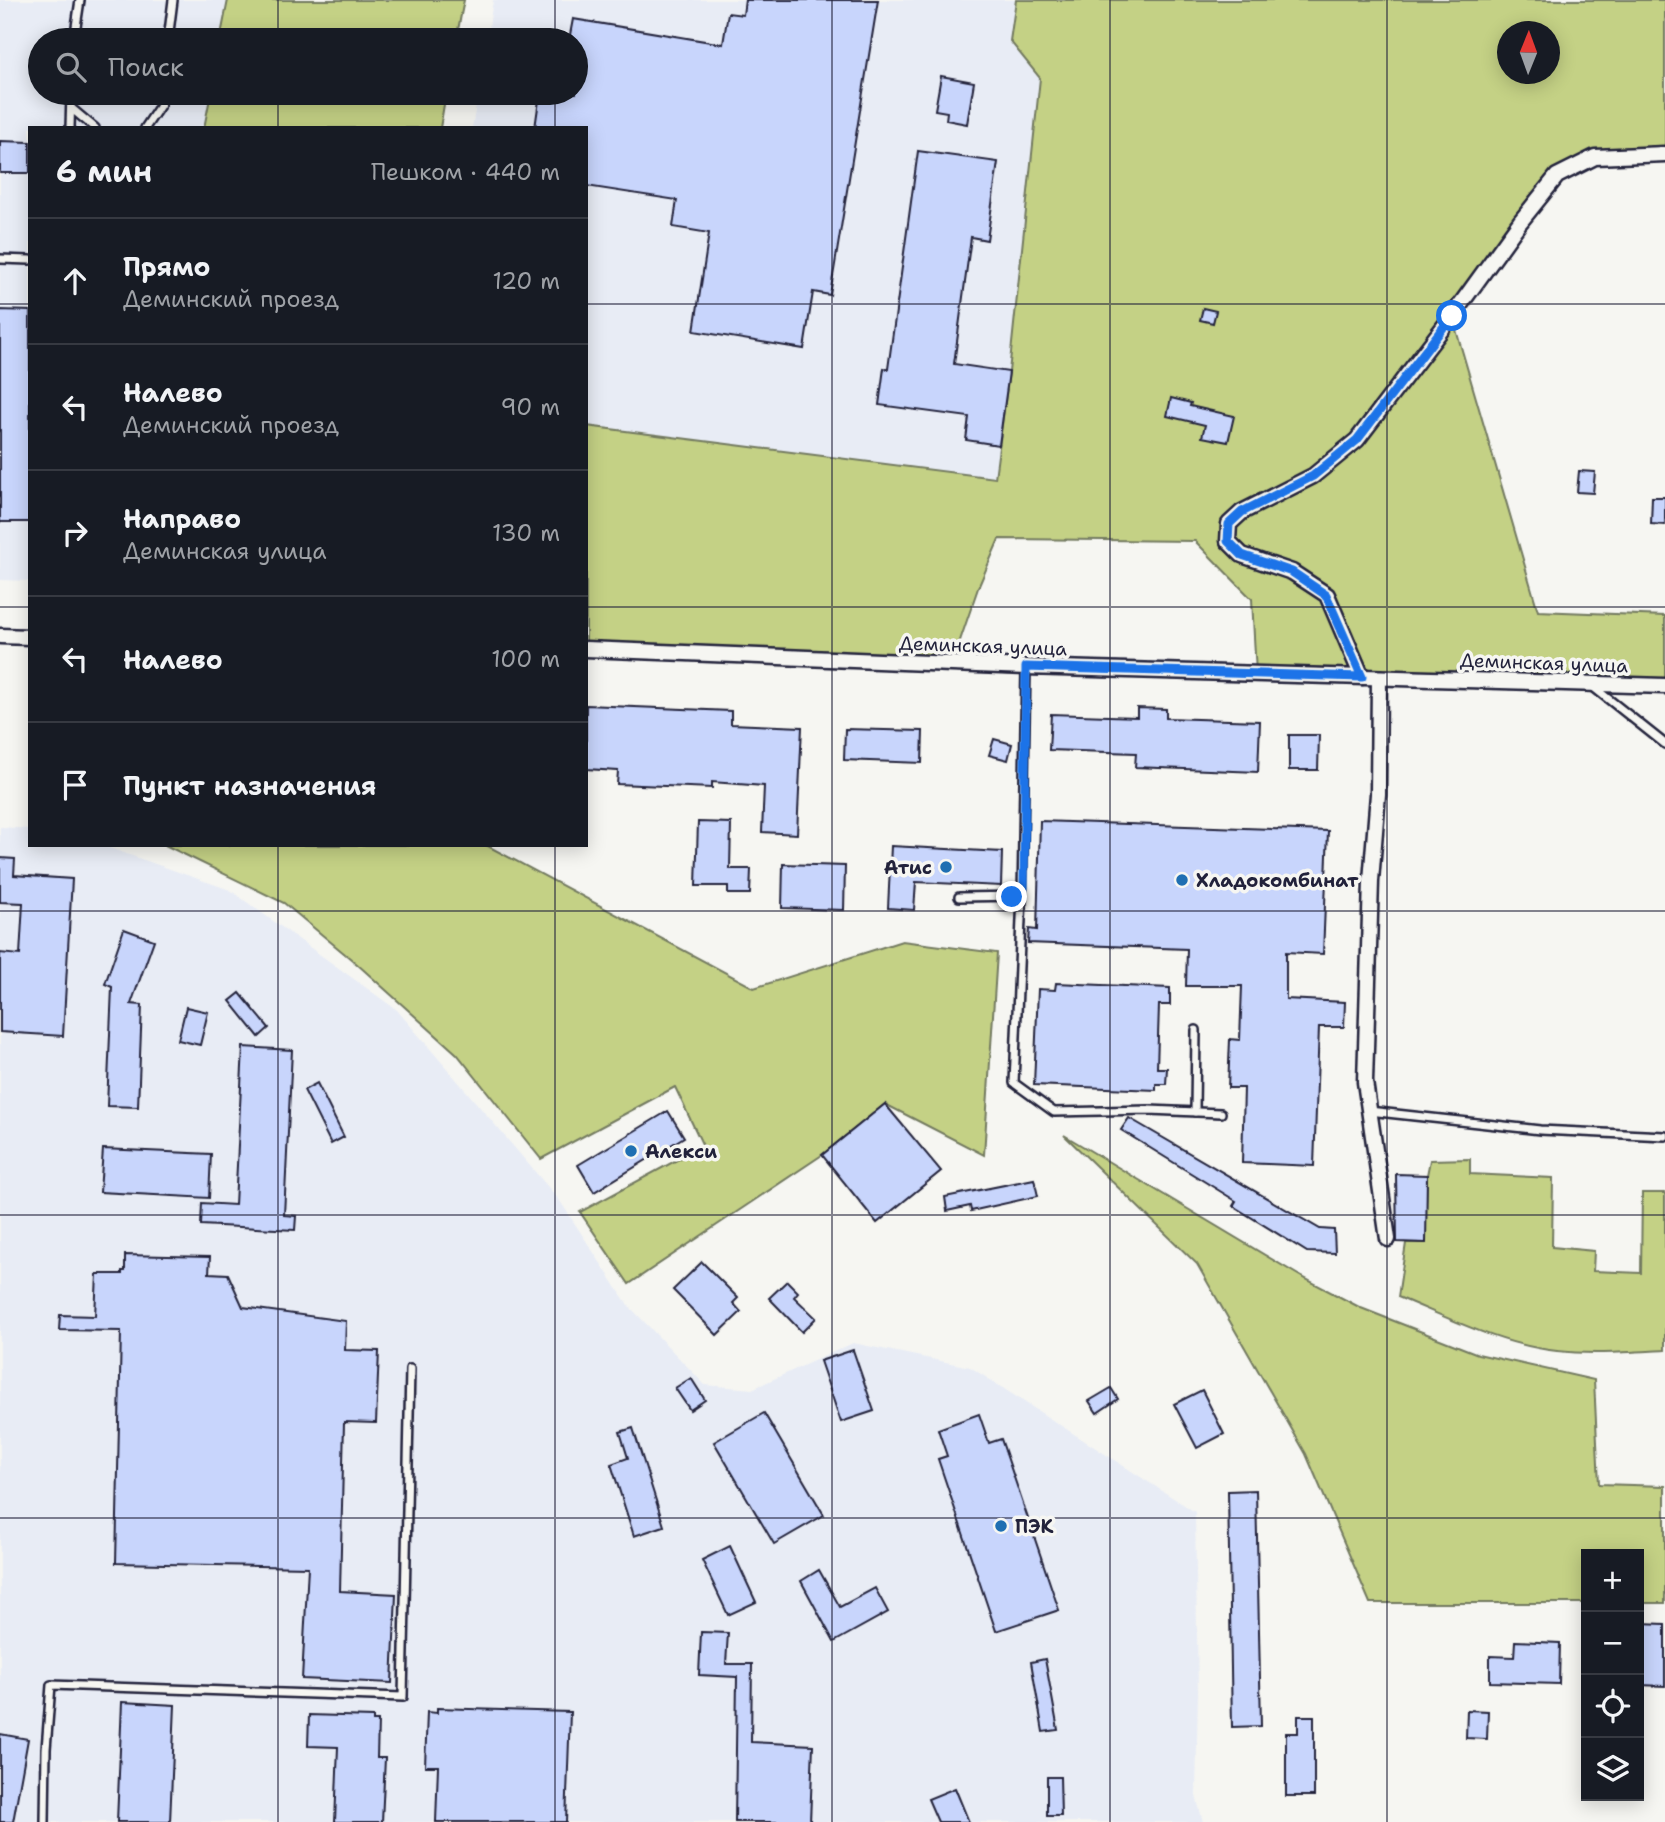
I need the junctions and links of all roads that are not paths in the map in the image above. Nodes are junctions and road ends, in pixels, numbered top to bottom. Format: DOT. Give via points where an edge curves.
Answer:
graph roads {
  1 [pos="80,0"];
  2 [pos="173,0"];
  3 [pos="76,28"];
  4 [pos="170,28"];
  5 [pos="160,105"];
  6 [pos="71,108"];
  7 [pos="70,126"];
  8 [pos="93,126"];
  9 [pos="146,126"];
  10 [pos="1665,153"];
  11 [pos="0,259"];
  12 [pos="28,260"];
  13 [pos="0,636"];
  14 [pos="28,637"];
  15 [pos="588,649"];
  16 [pos="1026,667"];
  17 [pos="1362,677"];
  18 [pos="1379,678"];
  19 [pos="1589,684"];
  20 [pos="1665,686"];
  21 [pos="1665,744"];
  22 [pos="1022,896"];
  23 [pos="959,897"];
  24 [pos="1196,1030"];
  25 [pos="1369,1111"];
  26 [pos="1195,1112"];
  27 [pos="1221,1113"];
  28 [pos="1665,1136"];
  29 [pos="1388,1239"];
  30 [pos="410,1368"];
  31 [pos="45,1822"];
  1 -- 3 [label="lane"];
  2 -- 4 [label="lane"];
  5 -- 9 [label="lane"];
  6 -- 7 [label="lane"];
  6 -- 8 [label="lane"];
  10 -- 17 [label="street" via="1595,157 1557,176 1357,440 1313,476 1242,512 1229,524 1228,541 1242,555 1292,572 1326,595"];
  11 -- 12 [label="lane"];
  13 -- 14 [label="street"];
  15 -- 16 [label="street, Деминская улица"];
  16 -- 17 [label="street, Деминская улица"];
  16 -- 22 [label="lane"];
  17 -- 18 [label="street, Деминская улица"];
  18 -- 19 [label="street, Деминская улица"];
  18 -- 25 [label="street" via="1378,794 1365,1022 1364,1082"];
  19 -- 20 [label="street, Деминская улица"];
  19 -- 21 [label="lane"];
  22 -- 23 [label="lane"];
  22 -- 26 [label="lane" via="1014,1083 1054,1112"];
  24 -- 26 [label="lane"];
  25 -- 28 [label="lane" via="1540,1130"];
  25 -- 29 [label="street"];
  26 -- 27 [label="lane"];
  30 -- 31 [label="lane" via="403,1697 51,1685"];
}
